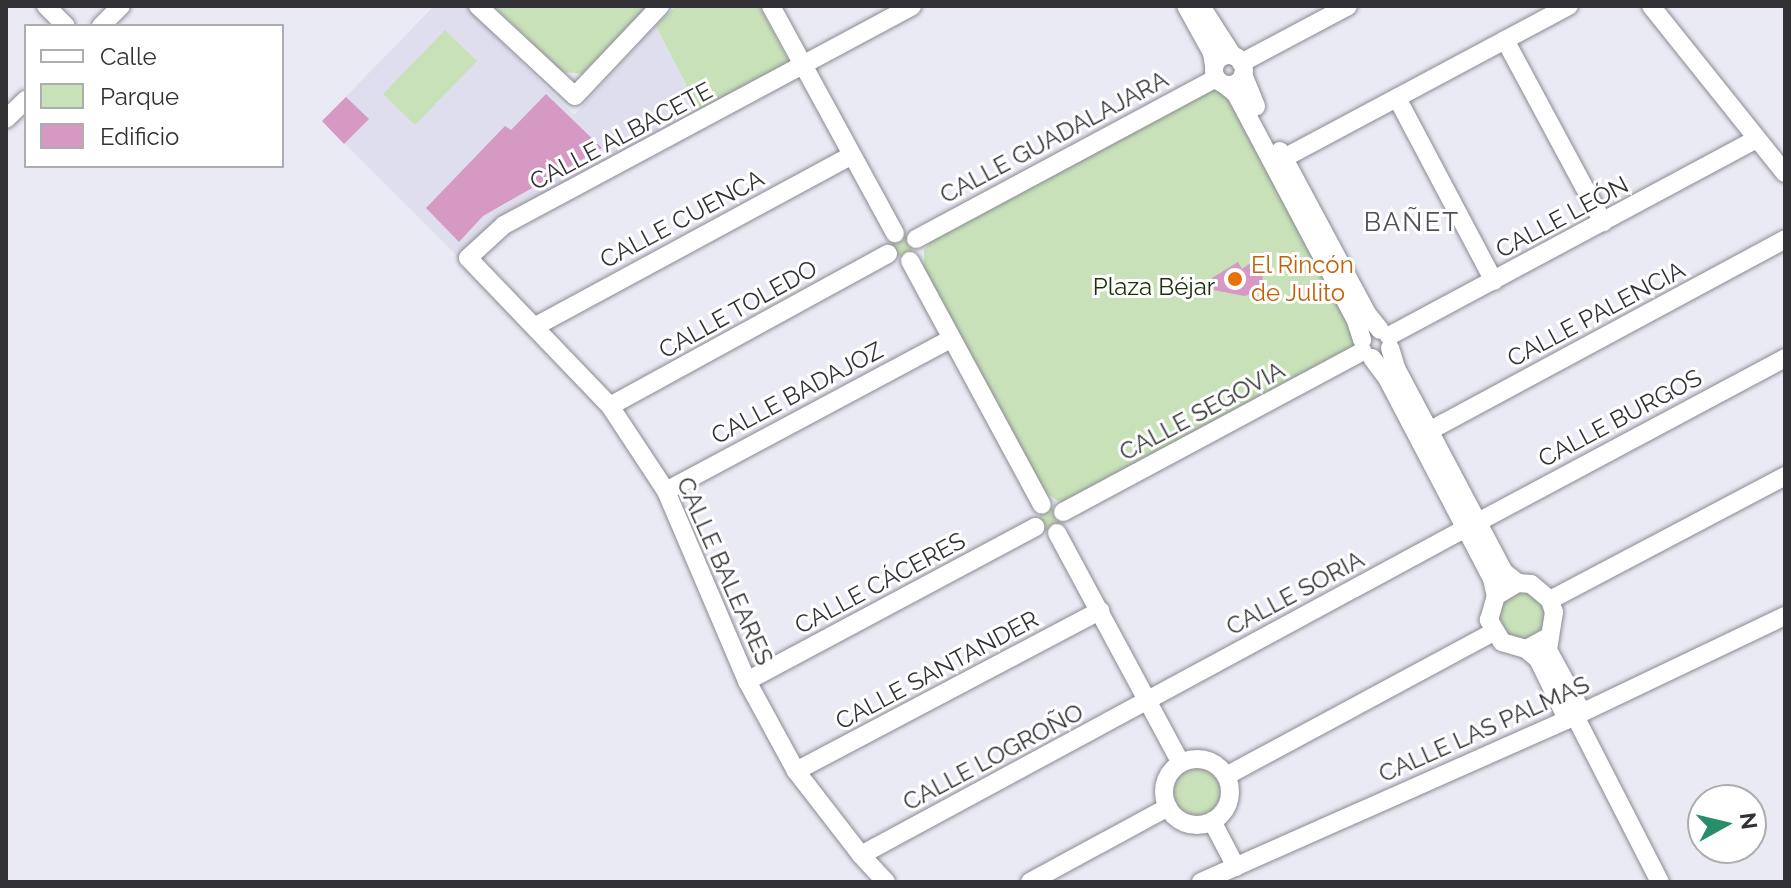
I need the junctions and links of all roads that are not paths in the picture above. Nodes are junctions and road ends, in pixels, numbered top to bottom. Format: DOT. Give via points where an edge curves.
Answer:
graph roads {
  1 [pos="46,6"];
  2 [pos="121,6"];
  3 [pos="478,6"];
  4 [pos="660,6"];
  5 [pos="771,6"];
  6 [pos="912,6"];
  7 [pos="1186,6"];
  8 [pos="1201,6"];
  9 [pos="1348,6"];
  10 [pos="1569,6"];
  11 [pos="1651,6"];
  12 [pos="64,24"];
  13 [pos="103,24"];
  14 [pos="1505,40"];
  15 [pos="1239,64"];
  16 [pos="803,66"];
  17 [pos="1218,76"];
  18 [pos="1397,98"];
  19 [pos="24,102"];
  20 [pos="6,119"];
  21 [pos="1757,139"];
  22 [pos="852,155"];
  23 [pos="1284,158"];
  24 [pos="1785,173"];
  25 [pos="1603,222"];
  26 [pos="895,233"];
  27 [pos="916,239"];
  28 [pos="1785,239"];
  29 [pos="888,254"];
  30 [pos="468,258"];
  31 [pos="910,261"];
  32 [pos="1494,281"];
  33 [pos="536,326"];
  34 [pos="952,338"];
  35 [pos="1386,338"];
  36 [pos="1366,350"];
  37 [pos="1785,358"];
  38 [pos="610,406"];
  39 [pos="1429,431"];
  40 [pos="1785,476"];
  41 [pos="666,491"];
  42 [pos="1042,505"];
  43 [pos="1063,512"];
  44 [pos="1472,525"];
  45 [pos="1036,527"];
  46 [pos="1057,533"];
  47 [pos="1518,583"];
  48 [pos="1496,596"];
  49 [pos="1550,600"];
  50 [pos="1100,611"];
  51 [pos="1785,616"];
  52 [pos="1493,632"];
  53 [pos="1548,637"];
  54 [pos="1526,649"];
  55 [pos="747,681"];
  56 [pos="1148,701"];
  57 [pos="1575,716"];
  58 [pos="1181,763"];
  59 [pos="796,771"];
  60 [pos="1226,776"];
  61 [pos="1168,807"];
  62 [pos="1212,821"];
  63 [pos="861,855"];
  64 [pos="1236,867"];
  65 [pos="886,882"];
  66 [pos="1030,882"];
  67 [pos="1201,882"];
  68 [pos="1660,882"];
  1 -- 12 [label="street"];
  2 -- 13 [label="street"];
  3 -- 4 [label="street" via="575,96"];
  5 -- 16 [label="street"];
  6 -- 16 [label="street, CALLE ALBACETE"];
  7 -- 17 [label="street" via="1212,53"];
  8 -- 15 [label="street"];
  9 -- 15 [label="street"];
  10 -- 14 [label="street"];
  11 -- 21 [label="street"];
  14 -- 18 [label="street"];
  14 -- 25 [label="street"];
  15 -- 17 [label="street" via="1221,57"];
  15 -- 17 [label="street" via="1236,83"];
  15 -- 23 [label="street" via="1245,88"];
  16 -- 22 [label="street"];
  16 -- 30 [label="street, CALLE ALBACETE" via="504,225"];
  17 -- 27 [label="street, CALLE GUADALAJARA"];
  17 -- 36 [label="street" via="1242,107 1356,321"];
  18 -- 23 [label="street"];
  18 -- 32 [label="street"];
  19 -- 20 [label="street"];
  21 -- 24 [label="street"];
  21 -- 25 [label="street, CALLE LEÓN"];
  22 -- 26 [label="street"];
  22 -- 33 [label="street, CALLE CUENCA"];
  23 -- 35 [label="street" via="1368,315"];
  25 -- 32 [label="street, CALLE LEÓN"];
  26 -- 27 [label="street" via="907,231"];
  26 -- 29 [label="street" via="887,242"];
  27 -- 31 [label="street" via="917,251"];
  28 -- 39 [label="street, CALLE PALENCIA"];
  29 -- 31 [label="street" via="898,262"];
  29 -- 38 [label="street, CALLE TOLEDO"];
  30 -- 33 [label="street, CALLE BALEARES"];
  31 -- 34 [label="street"];
  32 -- 35 [label="street, CALLE LEÓN"];
  33 -- 38 [label="street, CALLE BALEARES"];
  34 -- 41 [label="street, CALLE BADAJOZ"];
  34 -- 42 [label="street"];
  35 -- 36 [label="street" via="1369,331"];
  35 -- 36 [label="street" via="1383,357"];
  35 -- 39 [label="street"];
  36 -- 43 [label="street, CALLE SEGOVIA"];
  36 -- 44 [label="street"];
  37 -- 44 [label="street, CALLE BURGOS"];
  38 -- 41 [label="street, CALLE BALEARES"];
  39 -- 44 [label="street"];
  40 -- 49 [label="street"];
  41 -- 55 [label="street, CALLE BALEARES"];
  42 -- 43 [label="street" via="1054,504"];
  42 -- 45 [label="street" via="1034,515"];
  43 -- 46 [label="street" via="1065,524"];
  44 -- 47 [label="street" via="1504,572"];
  44 -- 48 [label="street"];
  44 -- 56 [label="street, CALLE SORIA"];
  45 -- 46 [label="street" via="1045,535"];
  45 -- 55 [label="street, CALLE CÁCERES"];
  46 -- 50 [label="street"];
  47 -- 48 [label="street"];
  47 -- 49 [label="street" via="1531,584"];
  48 -- 52 [label="street" via="1489,620"];
  49 -- 53 [label="street" via="1554,625"];
  50 -- 56 [label="street"];
  50 -- 59 [label="street, CALLE SANTANDER"];
  51 -- 57 [label="street, CALLE LAS PALMAS"];
  52 -- 54 [label="street" via="1502,642"];
  52 -- 60 [label="street"];
  53 -- 54 [label="street"];
  53 -- 57 [label="street" via="1548,650"];
  54 -- 57 [label="street"];
  55 -- 59 [label="street, CALLE BALEARES"];
  56 -- 58 [label="street"];
  56 -- 63 [label="street, CALLE LOGROÑO"];
  57 -- 64 [label="street, CALLE LAS PALMAS"];
  57 -- 68 [label="street"];
  58 -- 60 [label="street" via="1206,760"];
  58 -- 61 [label="street" via="1165,782"];
  59 -- 63 [label="street, CALLE BALEARES"];
  60 -- 62 [label="street" via="1228,802"];
  61 -- 62 [label="street" via="1187,823"];
  61 -- 66 [label="street"];
  62 -- 64 [label="street"];
  63 -- 65 [label="street, CALLE BALEARES"];
  64 -- 67 [label="street, CALLE LAS PALMAS"];
}
